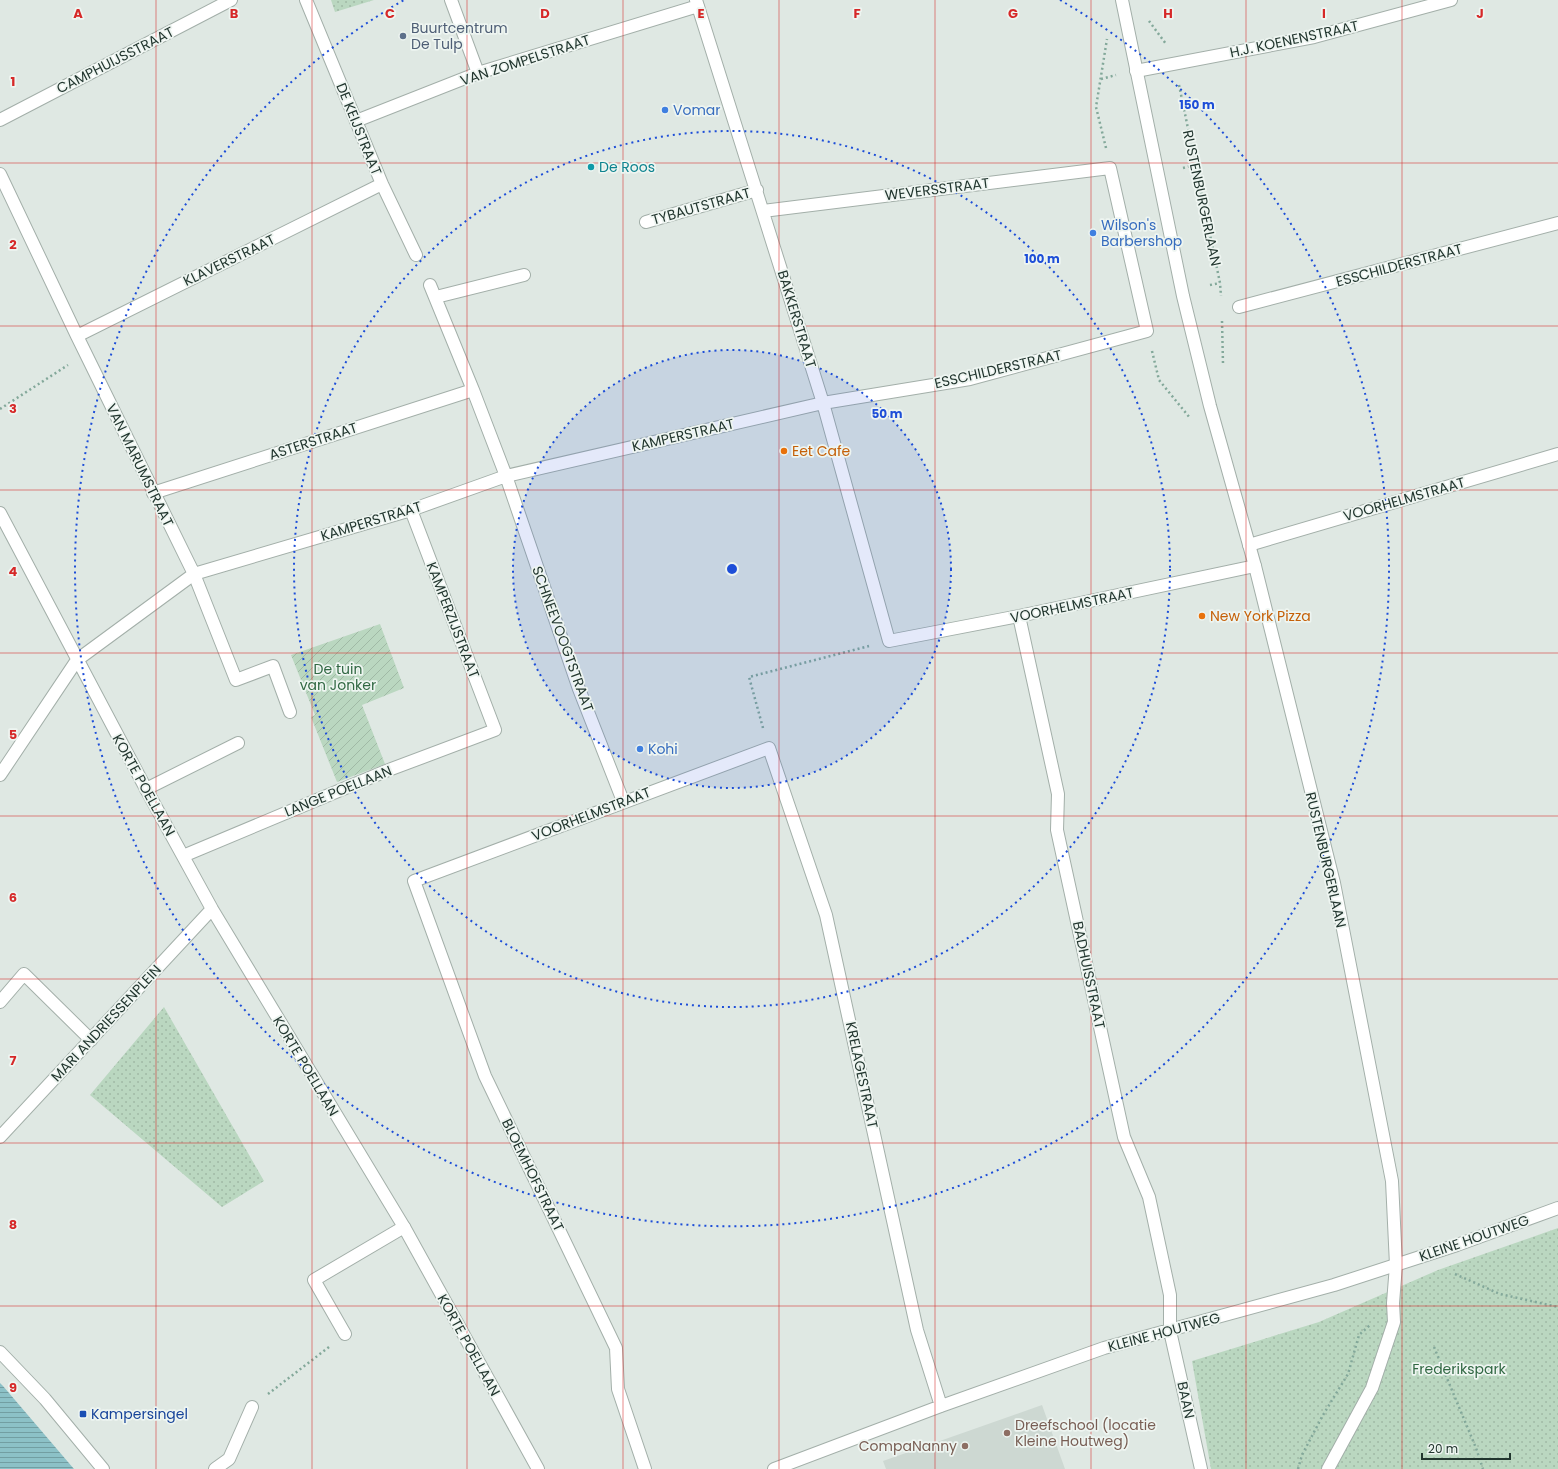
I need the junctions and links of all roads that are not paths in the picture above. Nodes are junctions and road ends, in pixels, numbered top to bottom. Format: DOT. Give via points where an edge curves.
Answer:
graph roads {
  1 [pos="231,0"];
  2 [pos="306,0"];
  3 [pos="451,0"];
  4 [pos="1122,0"];
  5 [pos="1451,0"];
  6 [pos="697,3"];
  7 [pos="1136,71"];
  8 [pos="478,73"];
  9 [pos="0,120"];
  10 [pos="356,121"];
  11 [pos="0,174"];
  12 [pos="382,184"];
  13 [pos="757,190"];
  14 [pos="763,211"];
  15 [pos="646,222"];
  16 [pos="1558,222"];
  17 [pos="416,255"];
  18 [pos="524,275"];
  19 [pos="430,285"];
  20 [pos="436,297"];
  21 [pos="1239,306"];
  22 [pos="1147,332"];
  23 [pos="77,336"];
  24 [pos="473,390"];
  25 [pos="823,403"];
  26 [pos="1558,454"];
  27 [pos="506,476"];
  28 [pos="153,493"];
  29 [pos="411,510"];
  30 [pos="0,513"];
  31 [pos="1249,545"];
  32 [pos="1255,566"];
  33 [pos="194,574"];
  34 [pos="1019,616"];
  35 [pos="889,641"];
  36 [pos="77,660"];
  37 [pos="290,712"];
  38 [pos="494,730"];
  39 [pos="238,743"];
  40 [pos="769,748"];
  41 [pos="0,775"];
  42 [pos="146,789"];
  43 [pos="623,801"];
  44 [pos="183,856"];
  45 [pos="414,881"];
  46 [pos="212,909"];
  47 [pos="0,1002"];
  48 [pos="91,1040"];
  49 [pos="0,1137"];
  50 [pos="1558,1208"];
  51 [pos="404,1227"];
  52 [pos="1396,1265"];
  53 [pos="1170,1330"];
  54 [pos="345,1334"];
  55 [pos="0,1352"];
  56 [pos="941,1406"];
  57 [pos="252,1407"];
  58 [pos="103,1469"];
  59 [pos="215,1469"];
  60 [pos="538,1469"];
  61 [pos="645,1469"];
  62 [pos="774,1469"];
  63 [pos="1201,1469"];
  64 [pos="1328,1469"];
  1 -- 9 [label="street, CAMPHUIJSSTRAAT"];
  2 -- 10 [label="street, DE KEIJSTRAAT"];
  3 -- 8 [label="street"];
  4 -- 7 [label="street, RUSTENBURGERLAAN"];
  5 -- 7 [label="street, H.J. KOENENSTRAAT" via="1314,37"];
  6 -- 8 [label="street, VAN ZOMPELSTRAAT"];
  6 -- 13 [label="street, BAKKERSTRAAT"];
  7 -- 31 [label="street, RUSTENBURGERLAAN" via="1183,296 1210,406"];
  8 -- 10 [label="street, VAN ZOMPELSTRAAT"];
  10 -- 12 [label="street, DE KEIJSTRAAT"];
  11 -- 23 [label="street, VAN MARUMSTRAAT"];
  12 -- 17 [label="street, DE KEIJSTRAAT"];
  12 -- 23 [label="street, KLAVERSTRAAT"];
  13 -- 14 [label="street, BAKKERSTRAAT"];
  13 -- 15 [label="street, TYBAUTSTRAAT"];
  14 -- 22 [label="street, WEVERSSTRAAT" via="1110,168"];
  14 -- 25 [label="street, BAKKERSTRAAT"];
  16 -- 21 [label="street, ESSCHILDERSTRAAT"];
  18 -- 20 [label="street"];
  19 -- 20 [label="street"];
  20 -- 24 [label="street"];
  22 -- 25 [label="street, ESSCHILDERSTRAAT" via="970,379"];
  23 -- 28 [label="street, VAN MARUMSTRAAT"];
  24 -- 27 [label="street, SCHNEEVOOGTSTRAAT"];
  24 -- 28 [label="street, ASTERSTRAAT"];
  25 -- 27 [label="street, KAMPERSTRAAT"];
  25 -- 35 [label="street, BAKKERSTRAAT"];
  26 -- 31 [label="street, VOORHELMSTRAAT"];
  27 -- 29 [label="street, KAMPERSTRAAT"];
  27 -- 43 [label="street, SCHNEEVOOGTSTRAAT" via="579,689"];
  28 -- 33 [label="street, VAN MARUMSTRAAT"];
  29 -- 33 [label="street, KAMPERSTRAAT"];
  29 -- 38 [label="street, KAMPERZIJSTRAAT"];
  30 -- 36 [label="street, KORTE POELLAAN"];
  31 -- 32 [label="street, RUSTENBURGERLAAN"];
  32 -- 34 [label="street, VOORHELMSTRAAT"];
  32 -- 52 [label="street, RUSTENBURGERLAAN" via="1334,883 1392,1181"];
  33 -- 36 [label="street, KAMPERSTRAAT"];
  33 -- 37 [label="street, VAN MARUMSTRAAT" via="236,680 273,666"];
  34 -- 35 [label="street, VOORHELMSTRAAT"];
  34 -- 53 [label="street, BADHUISSTRAAT" via="1058,794 1057,830 1124,1137 1149,1197 1170,1296"];
  36 -- 41 [label="street, KAMPERSTRAAT"];
  36 -- 42 [label="street, KORTE POELLAAN"];
  38 -- 44 [label="street, LANGE POELLAAN" via="386,771"];
  39 -- 42 [label="street"];
  40 -- 43 [label="street, VOORHELMSTRAAT"];
  40 -- 56 [label="street, KRELAGESTRAAT" via="826,915 917,1330"];
  42 -- 44 [label="street, KORTE POELLAAN"];
  43 -- 45 [label="street, VOORHELMSTRAAT"];
  44 -- 46 [label="street, KORTE POELLAAN"];
  45 -- 61 [label="street, BLOEMHOFSTRAAT" via="485,1076 616,1348 618,1389"];
  46 -- 48 [label="street, MARI ANDRIESSENPLEIN"];
  46 -- 51 [label="street, KORTE POELLAAN"];
  47 -- 48 [label="street" via="24,974"];
  48 -- 49 [label="street, MARI ANDRIESSENPLEIN"];
  50 -- 52 [label="street, KLEINE HOUTWEG"];
  51 -- 54 [label="street" via="314,1280"];
  51 -- 60 [label="street, KORTE POELLAAN"];
  52 -- 53 [label="street, KLEINE HOUTWEG"];
  52 -- 64 [label="street" via="1394,1322 1372,1388"];
  53 -- 56 [label="street, KLEINE HOUTWEG" via="1104,1348"];
  53 -- 63 [label="street, BAAN"];
  55 -- 58 [label="street" via="45,1399"];
  56 -- 62 [label="street, KLEINE HOUTWEG"];
  57 -- 59 [label="street" via="229,1460"];
}
